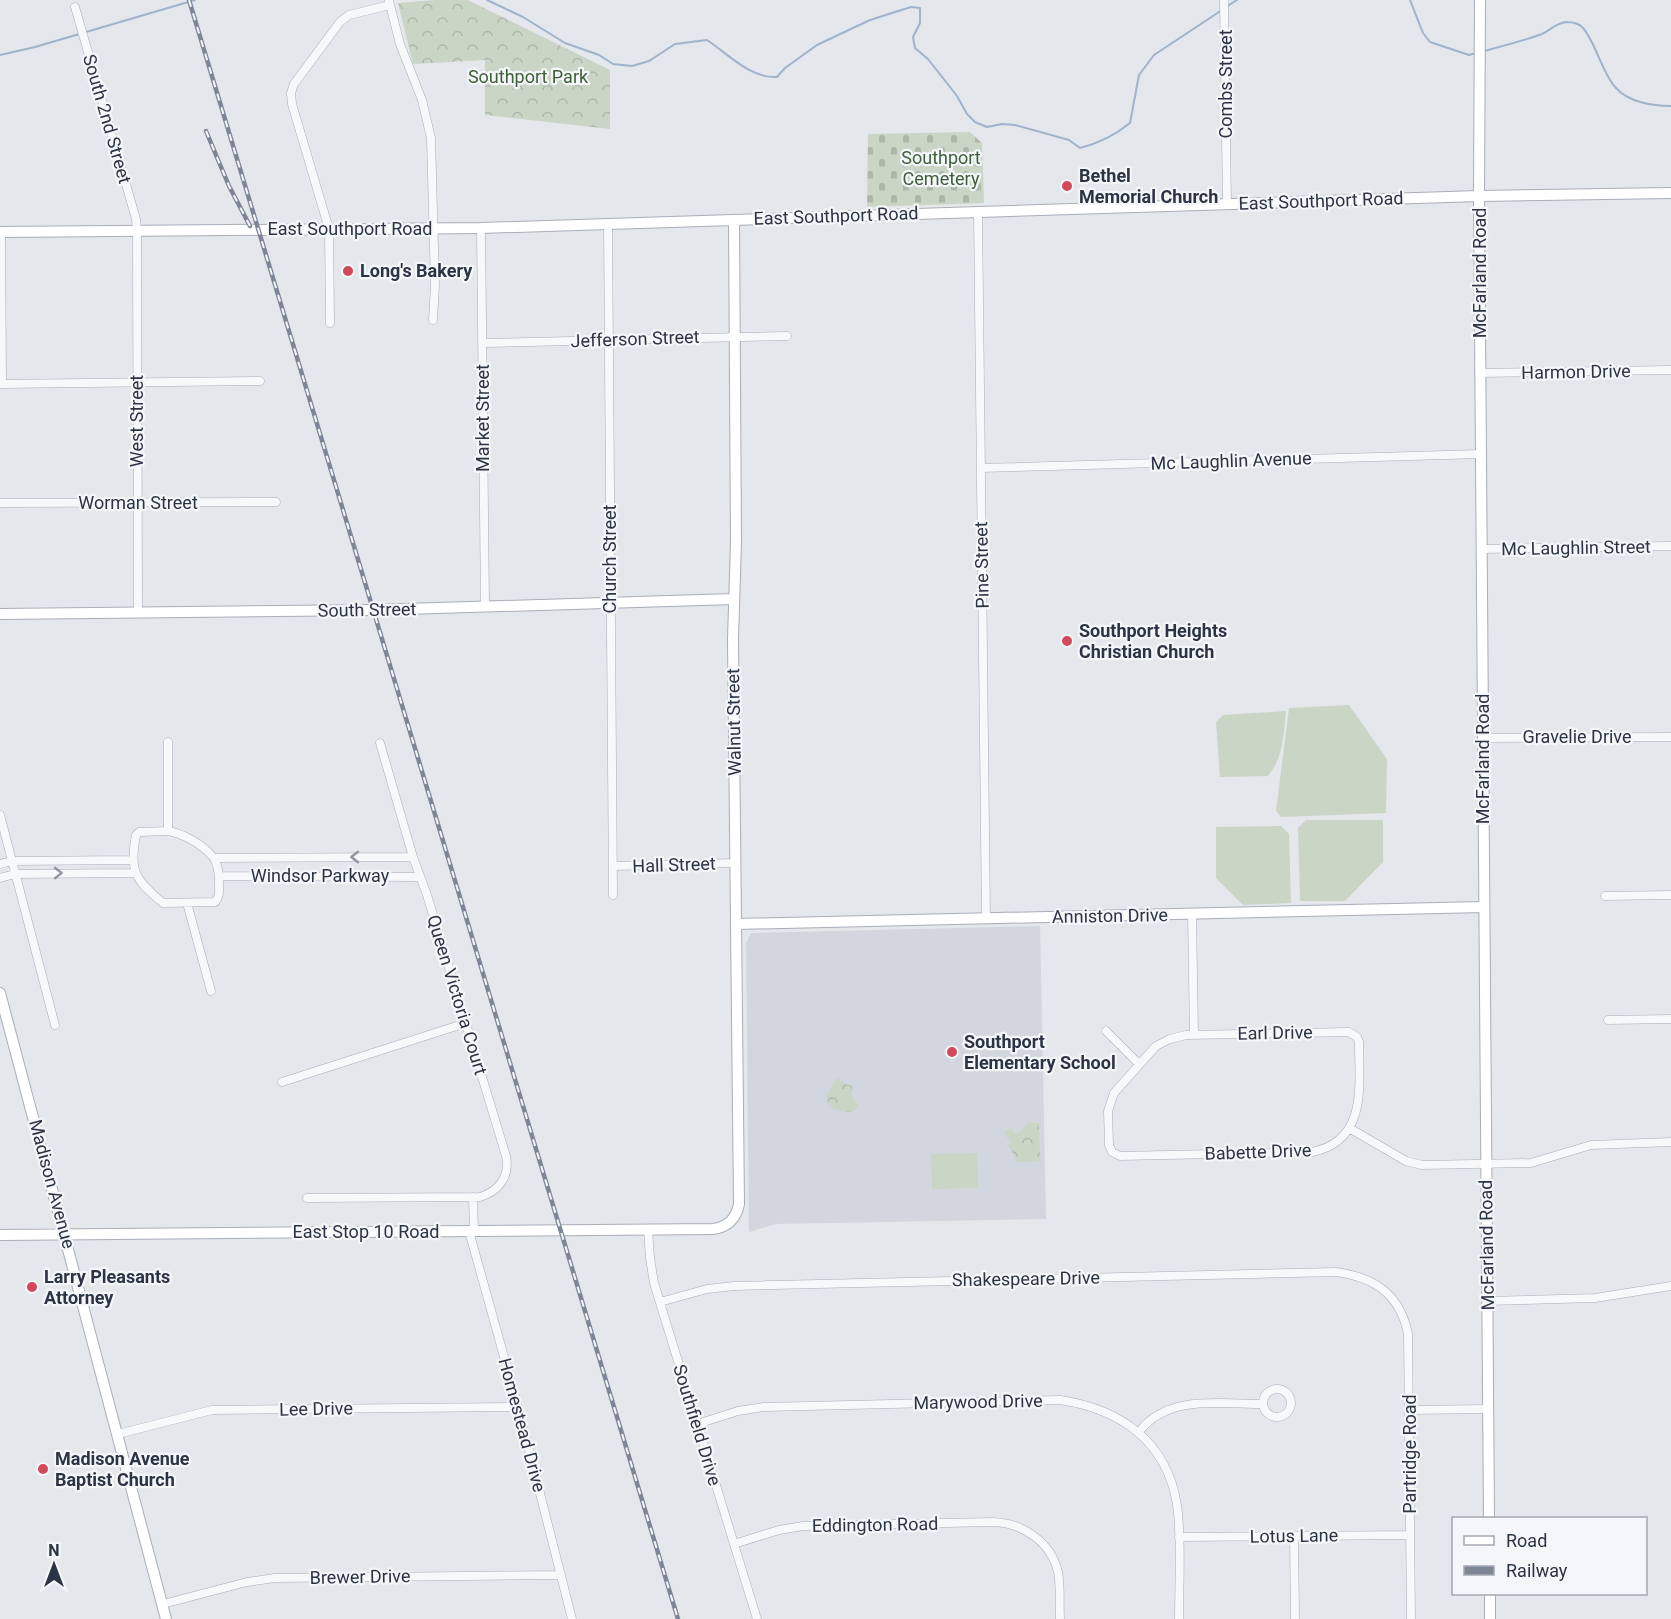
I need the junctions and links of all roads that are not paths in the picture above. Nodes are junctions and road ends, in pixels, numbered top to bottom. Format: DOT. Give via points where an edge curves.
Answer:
graph roads {
  1 [pos="1224,0"];
  2 [pos="1480,0"];
  3 [pos="389,3"];
  4 [pos="75,7"];
  5 [pos="1671,193"];
  6 [pos="1479,196"];
  7 [pos="1227,204"];
  8 [pos="978,212"];
  9 [pos="734,220"];
  10 [pos="608,224"];
  11 [pos="433,228"];
  12 [pos="482,228"];
  13 [pos="329,229"];
  14 [pos="137,230"];
  15 [pos="1,232"];
  16 [pos="433,320"];
  17 [pos="330,323"];
  18 [pos="735,336"];
  19 [pos="787,336"];
  20 [pos="609,340"];
  21 [pos="483,343"];
  22 [pos="1671,370"];
  23 [pos="1480,373"];
  24 [pos="260,381"];
  25 [pos="137,382"];
  26 [pos="1,384"];
  27 [pos="1481,454"];
  28 [pos="981,468"];
  29 [pos="276,502"];
  30 [pos="0,503"];
  31 [pos="138,503"];
  32 [pos="1671,546"];
  33 [pos="1482,549"];
  34 [pos="734,599"];
  35 [pos="610,603"];
  36 [pos="484,607"];
  37 [pos="138,612"];
  38 [pos="0,614"];
  39 [pos="1671,737"];
  40 [pos="1483,738"];
  41 [pos="168,742"];
  42 [pos="380,742"];
  43 [pos="0,815"];
  44 [pos="168,831"];
  45 [pos="413,857"];
  46 [pos="214,858"];
  47 [pos="133,860"];
  48 [pos="12,861"];
  49 [pos="736,863"];
  50 [pos="0,864"];
  51 [pos="613,866"];
  52 [pos="135,873"];
  53 [pos="15,874"];
  54 [pos="219,876"];
  55 [pos="420,877"];
  56 [pos="0,878"];
  57 [pos="613,895"];
  58 [pos="1671,895"];
  59 [pos="1605,896"];
  60 [pos="187,903"];
  61 [pos="1484,907"];
  62 [pos="1192,914"];
  63 [pos="986,919"];
  64 [pos="736,924"];
  65 [pos="211,991"];
  66 [pos="0,993"];
  67 [pos="1671,1019"];
  68 [pos="1608,1020"];
  69 [pos="466,1023"];
  70 [pos="55,1025"];
  71 [pos="1106,1031"];
  72 [pos="1194,1035"];
  73 [pos="1139,1064"];
  74 [pos="282,1082"];
  75 [pos="1349,1128"];
  76 [pos="1671,1142"];
  77 [pos="1113,1153"];
  78 [pos="1486,1163"];
  79 [pos="473,1197"];
  80 [pos="307,1198"];
  81 [pos="731,1222"];
  82 [pos="648,1229"];
  83 [pos="472,1231"];
  84 [pos="66,1234"];
  85 [pos="0,1235"];
  86 [pos="1671,1286"];
  87 [pos="1388,1294"];
  88 [pos="1487,1301"];
  89 [pos="660,1302"];
  90 [pos="1263,1404"];
  91 [pos="518,1407"];
  92 [pos="1488,1409"];
  93 [pos="1410,1410"];
  94 [pos="697,1424"];
  95 [pos="1139,1432"];
  96 [pos="118,1434"];
  97 [pos="1489,1517"];
  98 [pos="1410,1535"];
  99 [pos="1294,1536"];
  100 [pos="1179,1537"];
  101 [pos="734,1544"];
  102 [pos="561,1575"];
  103 [pos="1490,1595"];
  104 [pos="162,1604"];
  105 [pos="166,1619"];
  106 [pos="572,1619"];
  107 [pos="757,1619"];
  108 [pos="1060,1619"];
  109 [pos="1179,1619"];
  110 [pos="1295,1619"];
  111 [pos="1411,1619"];
  112 [pos="1490,1619"];
  1 -- 7 [label="street, Combs Street"];
  2 -- 6 [label="street, McFarland Road"];
  3 -- 11 [label="street" via="428,123"];
  3 -- 13 [label="street" via="349,15 338,23 294,84 291,97 295,114"];
  4 -- 14 [label="street, South 2nd Street"];
  5 -- 6 [label="street, East Southport Road"];
  6 -- 7 [label="street, East Southport Road"];
  6 -- 23 [label="street, McFarland Road"];
  7 -- 8 [label="street, East Southport Road"];
  8 -- 9 [label="street, East Southport Road"];
  8 -- 28 [label="street, Pine Street"];
  9 -- 10 [label="street, East Southport Road"];
  9 -- 18 [label="street, Walnut Street"];
  10 -- 12 [label="street, East Southport Road"];
  10 -- 20 [label="street, Church Street"];
  11 -- 12 [label="street, East Southport Road"];
  11 -- 13 [label="street, East Southport Road"];
  11 -- 16 [label="street"];
  12 -- 21 [label="street, Market Street"];
  13 -- 14 [label="street, East Southport Road"];
  13 -- 17 [label="street"];
  14 -- 15 [label="street, East Southport Road"];
  14 -- 25 [label="street, West Street"];
  15 -- 26 [label="street"];
  18 -- 19 [label="street, Jefferson Street"];
  18 -- 20 [label="street, Jefferson Street"];
  18 -- 34 [label="street, Walnut Street"];
  20 -- 21 [label="street, Jefferson Street"];
  20 -- 35 [label="street, Church Street"];
  21 -- 36 [label="street, Market Street"];
  22 -- 23 [label="street, Harmon Drive"];
  23 -- 27 [label="street, McFarland Road"];
  24 -- 25 [label="street"];
  25 -- 26 [label="street"];
  25 -- 31 [label="street, West Street"];
  27 -- 28 [label="street, Mc Laughlin Avenue"];
  27 -- 33 [label="street, McFarland Road"];
  28 -- 63 [label="street, Pine Street"];
  29 -- 31 [label="street, Worman Street"];
  30 -- 31 [label="street, Worman Street"];
  31 -- 37 [label="street, West Street"];
  32 -- 33 [label="street, Mc Laughlin Street"];
  33 -- 40 [label="street, McFarland Road"];
  34 -- 35 [label="street, South Street"];
  34 -- 49 [label="street, Walnut Street"];
  35 -- 36 [label="street, South Street"];
  35 -- 51 [label="street, Church Street"];
  36 -- 37 [label="street, South Street"];
  37 -- 38 [label="street, South Street"];
  39 -- 40 [label="street, Gravelie Drive"];
  40 -- 61 [label="street, McFarland Road"];
  41 -- 44 [label="street"];
  42 -- 45 [label="street, Queen Victoria Court"];
  43 -- 48 [label="street"];
  44 -- 46 [label="street" via="181,833"];
  44 -- 47 [label="street" via="137,833"];
  45 -- 46 [label="street, Windsor Parkway, one-way"];
  45 -- 55 [label="street, Queen Victoria Court"];
  46 -- 54 [label="street"];
  47 -- 48 [label="street"];
  47 -- 52 [label="street"];
  48 -- 50 [label="street"];
  48 -- 53 [label="street"];
  49 -- 51 [label="street, Hall Street"];
  49 -- 64 [label="street, Walnut Street"];
  51 -- 57 [label="street, Church Street"];
  53 -- 52 [label="street, one-way"];
  52 -- 60 [label="street" via="163,903"];
  53 -- 56 [label="street"];
  53 -- 70 [label="street"];
  54 -- 55 [label="street, Windsor Parkway"];
  54 -- 60 [label="street" via="218,900"];
  55 -- 69 [label="street, Queen Victoria Court"];
  58 -- 59 [label="street"];
  60 -- 65 [label="street"];
  61 -- 62 [label="street, Anniston Drive"];
  61 -- 78 [label="street, McFarland Road"];
  62 -- 63 [label="street, Anniston Drive"];
  62 -- 72 [label="street"];
  63 -- 64 [label="street, Anniston Drive"];
  64 -- 81 [label="street, Walnut Street" via="739,1204"];
  66 -- 84 [label="street, Madison Avenue"];
  67 -- 68 [label="street"];
  69 -- 74 [label="street"];
  69 -- 79 [label="street, Queen Victoria Court" via="508,1165 504,1180 495,1191"];
  71 -- 73 [label="street"];
  72 -- 73 [label="street, Earl Drive" via="1162,1042"];
  72 -- 75 [label="street, Earl Drive" via="1354,1034 1359,1042 1359,1100"];
  73 -- 77 [label="street, Earl Drive" via="1116,1089 1109,1104 1109,1145"];
  75 -- 77 [label="street, Babette Drive" via="1331,1146 1312,1152 1120,1156"];
  75 -- 78 [label="street" via="1418,1165"];
  76 -- 78 [label="street" via="1596,1144 1531,1163"];
  78 -- 88 [label="street, McFarland Road"];
  79 -- 80 [label="street"];
  79 -- 83 [label="street"];
  81 -- 82 [label="street, East Stop 10 Road" via="713,1229"];
  82 -- 83 [label="street, East Stop 10 Road"];
  82 -- 89 [label="street, Southfield Drive"];
  83 -- 84 [label="street, East Stop 10 Road"];
  83 -- 91 [label="street, Homestead Drive"];
  84 -- 85 [label="street, East Stop 10 Road"];
  84 -- 96 [label="street, Madison Avenue"];
  86 -- 88 [label="street" via="1595,1298"];
  87 -- 89 [label="street, Shakespeare Drive" via="1362,1277 1336,1272 734,1286"];
  87 -- 93 [label="street, Partridge Road" via="1399,1309 1408,1334"];
  88 -- 92 [label="street, McFarland Road"];
  89 -- 94 [label="street, Southfield Drive"];
  90 -- 95 [label="street" via="1182,1405 1157,1414"];
  91 -- 96 [label="street, Lee Drive" via="205,1410"];
  91 -- 102 [label="street, Homestead Drive"];
  92 -- 93 [label="street"];
  92 -- 97 [label="street, McFarland Road"];
  93 -- 98 [label="street, Partridge Road"];
  94 -- 95 [label="street, Marywood Drive" via="764,1407 1060,1400 1104,1411"];
  94 -- 101 [label="street, Southfield Drive"];
  95 -- 100 [label="street, Marywood Drive" via="1158,1455 1172,1482"];
  96 -- 104 [label="street, Madison Avenue"];
  98 -- 99 [label="street, Lotus Lane"];
  98 -- 111 [label="street, Partridge Road"];
  99 -- 100 [label="street, Lotus Lane"];
  99 -- 110 [label="street"];
  100 -- 109 [label="street, Marywood Drive"];
  101 -- 107 [label="street, Southfield Drive"];
  101 -- 108 [label="street, Eddington Road" via="779,1530 811,1526 996,1522 1018,1527 1038,1539 1053,1558 1059,1577"];
  102 -- 104 [label="street, Brewer Drive" via="276,1578"];
  102 -- 106 [label="street, Homestead Drive"];
  103 -- 112 [label="street"];
  104 -- 105 [label="street, Madison Avenue"];
}
